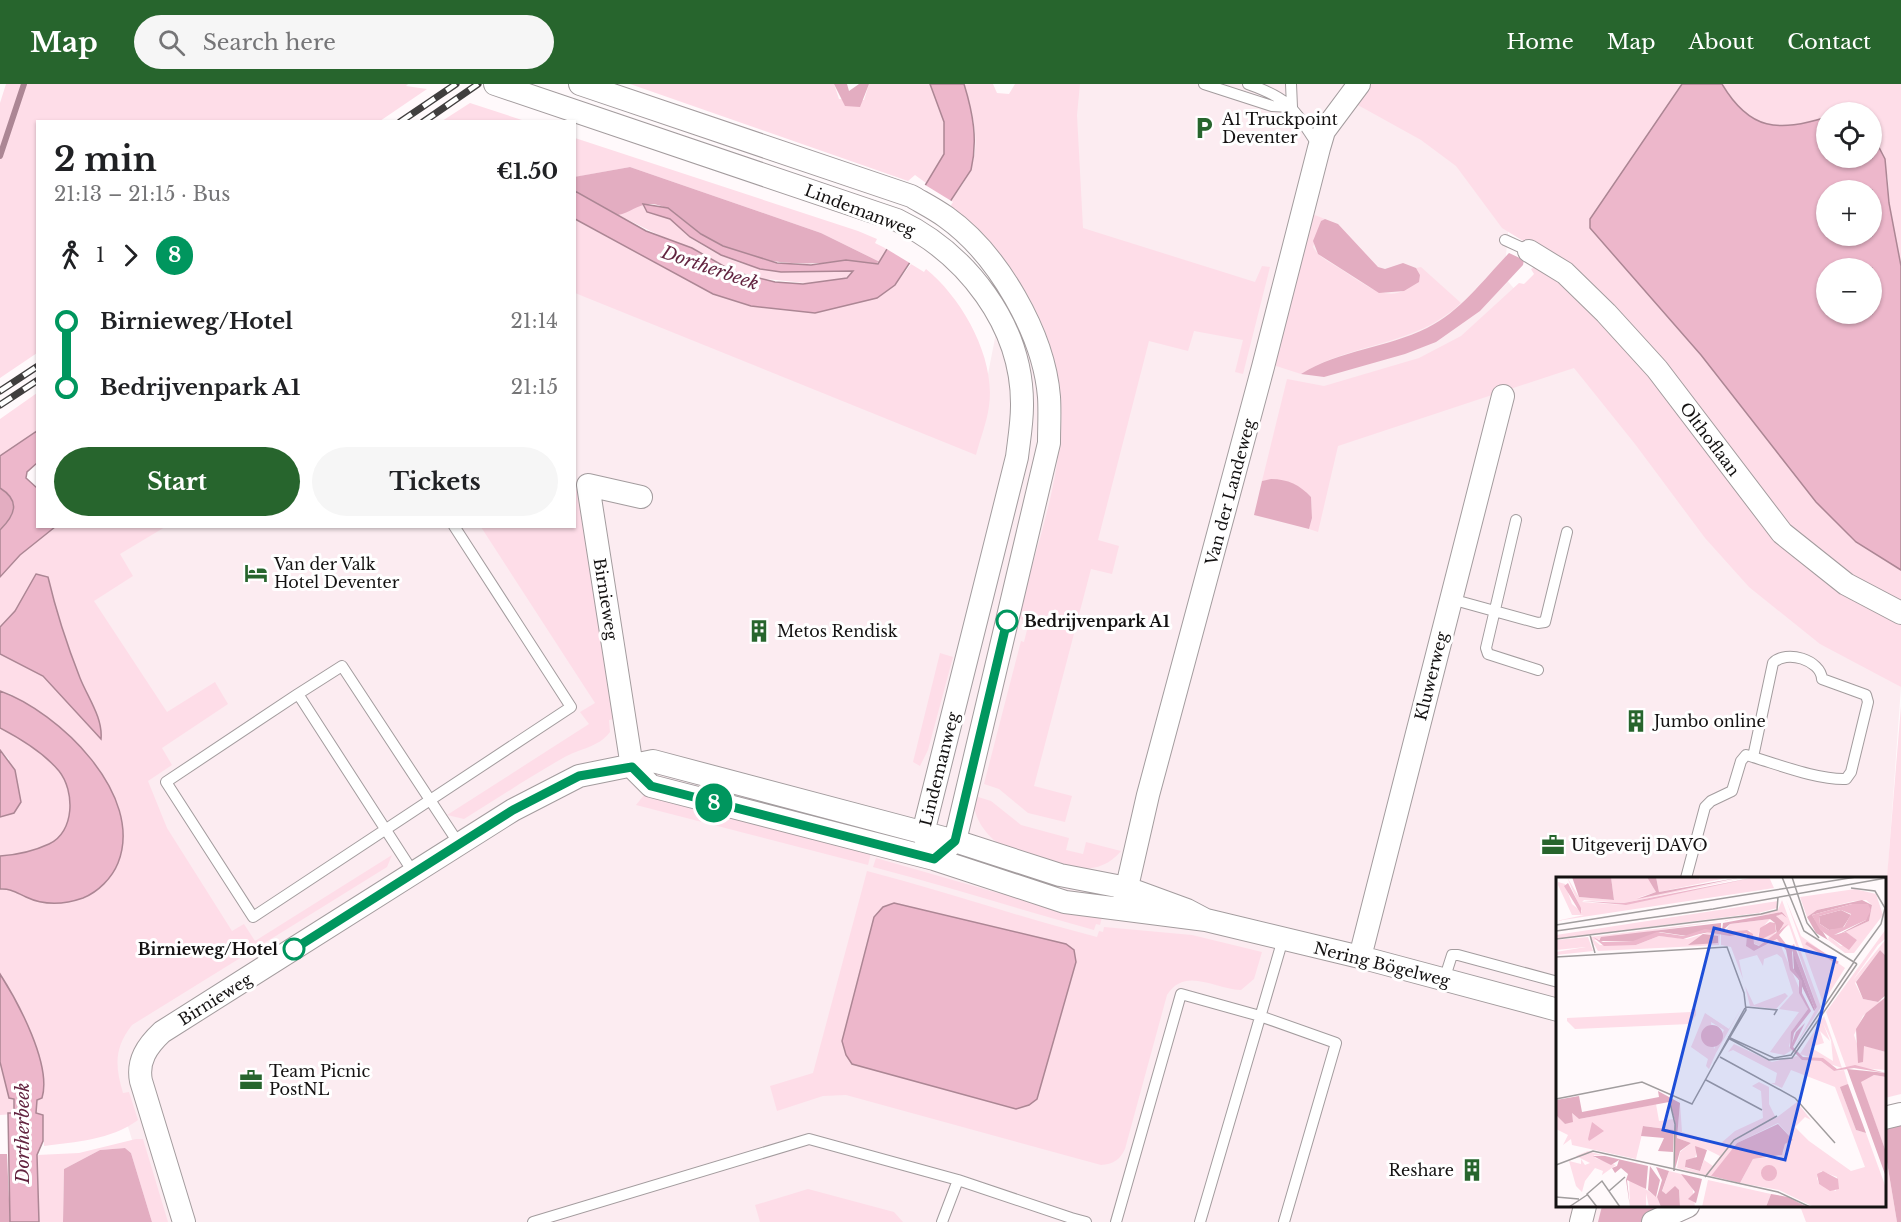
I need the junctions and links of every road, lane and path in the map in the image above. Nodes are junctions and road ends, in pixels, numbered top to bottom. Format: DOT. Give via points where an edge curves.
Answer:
graph roads {
  1 [pos="495,84"];
  2 [pos="580,84"];
  3 [pos="1204,84"];
  4 [pos="1248,84"];
  5 [pos="1291,84"];
  6 [pos="1359,84"];
  7 [pos="1292,107"];
  8 [pos="1319,148"];
  9 [pos="1505,240"];
  10 [pos="1529,251"];
  11 [pos="1503,396"];
  12 [pos="581,481"];
  13 [pos="641,497"];
  14 [pos="1516,520"];
  15 [pos="455,528"];
  16 [pos="1567,532"];
  17 [pos="1451,599"];
  18 [pos="1493,610"];
  19 [pos="1901,613"];
  20 [pos="1538,670"];
  21 [pos="298,694"];
  22 [pos="1753,757"];
  23 [pos="632,767"];
  24 [pos="429,799"];
  25 [pos="385,829"];
  26 [pos="923,833"];
  27 [pos="955,841"];
  28 [pos="459,843"];
  29 [pos="934,859"];
  30 [pos="413,872"];
  31 [pos="1687,877"];
  32 [pos="1127,888"];
  33 [pos="1122,910"];
  34 [pos="1206,920"];
  35 [pos="1283,939"];
  36 [pos="1360,957"];
  37 [pos="1444,980"];
  38 [pos="1556,982"];
  39 [pos="1556,1010"];
  40 [pos="1260,1016"];
  41 [pos="1901,1114"];
  42 [pos="1886,1118"];
  43 [pos="958,1180"];
  44 [pos="1586,1207"];
  45 [pos="1686,1207"];
  46 [pos="1072,1220"];
  47 [pos="184,1222"];
  48 [pos="533,1222"];
  49 [pos="942,1222"];
  50 [pos="1086,1222"];
  51 [pos="1116,1222"];
  52 [pos="1200,1222"];
  53 [pos="1284,1222"];
  54 [pos="1581,1222"];
  55 [pos="1653,1222"];
  1 -- 26 [label="street, Lindemanweg" via="897,220 934,241 954,258 991,301 1017,365 1022,405 1017,456"];
  2 -- 27 [label="street, Lindemanweg" via="911,196 948,218 996,269 1023,313 1037,348 1048,395 1049,443"];
  3 -- 7 [label="lane" via="1272,106"];
  4 -- 7 [label="lane" via="1278,95"];
  5 -- 7 [label="lane"];
  6 -- 8 [label="street, Van der Landeweg" via="1324,131"];
  7 -- 8 [label="lane"];
  8 -- 32 [label="street, Van der Landeweg" via="1148,795"];
  9 -- 10 [label="lane"];
  10 -- 19 [label="street, Olthoflaan" via="1564,273 1657,369 1782,533 1838,578"];
  11 -- 17 [label="street, Kluwerweg"];
  12 -- 13 [label="street, Birnieweg"];
  12 -- 23 [label="street, Birnieweg"];
  14 -- 18 [label="lane"];
  15 -- 24 [label="lane" via="571,707"];
  16 -- 18 [label="lane" via="1545,622"];
  17 -- 18 [label="lane"];
  17 -- 36 [label="street, Kluwerweg"];
  18 -- 20 [label="lane" via="1488,654"];
  21 -- 24 [label="lane" via="342,666"];
  21 -- 25 [label="lane"];
  21 -- 25 [label="lane" via="166,782 171,790 253,917"];
  22 -- 22 [label="lane" via="1837,780 1846,779 1868,702 1866,695 1822,680 1822,671 1816,664 1778,657 1773,663"];
  22 -- 31 [label="lane" via="1746,755 1741,761 1732,791 1710,801 1706,807"];
  23 -- 26 [label="street, Birnieweg" via="653,761"];
  23 -- 28 [label="street, Birnieweg" via="568,780"];
  23 -- 29 [label="street" via="651,786"];
  24 -- 25 [label="lane"];
  24 -- 28 [label="lane"];
  25 -- 30 [label="lane"];
  26 -- 27 [label="street, Nering Bögelweg"];
  26 -- 29 [label="street, Lindemanweg"];
  27 -- 29 [label="street, Lindemanweg"];
  27 -- 32 [label="street, Nering Bögelweg" via="1060,875"];
  28 -- 30 [label="street, Birnieweg"];
  29 -- 33 [label="street, Nering Bögelweg" via="1065,902"];
  30 -- 47 [label="street, Birnieweg" via="162,1032 149,1045 140,1066 141,1081"];
  32 -- 33 [label="street, Van der Landeweg"];
  32 -- 34 [label="street, Nering Bögelweg"];
  33 -- 34 [label="street, Nering Bögelweg"];
  34 -- 35 [label="street, Nering Bögelweg"];
  35 -- 36 [label="street, Nering Bögelweg"];
  35 -- 40 [label="lane"];
  36 -- 37 [label="street, Nering Bögelweg"];
  37 -- 38 [label="lane" via="1452,955 1458,955"];
  37 -- 39 [label="street, Nering Bögelweg"];
  40 -- 51 [label="lane" via="1181,994"];
  40 -- 52 [label="lane"];
  40 -- 53 [label="lane" via="1336,1043"];
  41 -- 42 [label="street"];
  43 -- 46 [label="lane"];
  43 -- 48 [label="lane" via="809,1139"];
  43 -- 49 [label="lane"];
  44 -- 54 [label="street"];
  45 -- 55 [label="street"];
  46 -- 50 [label="lane"];
}
